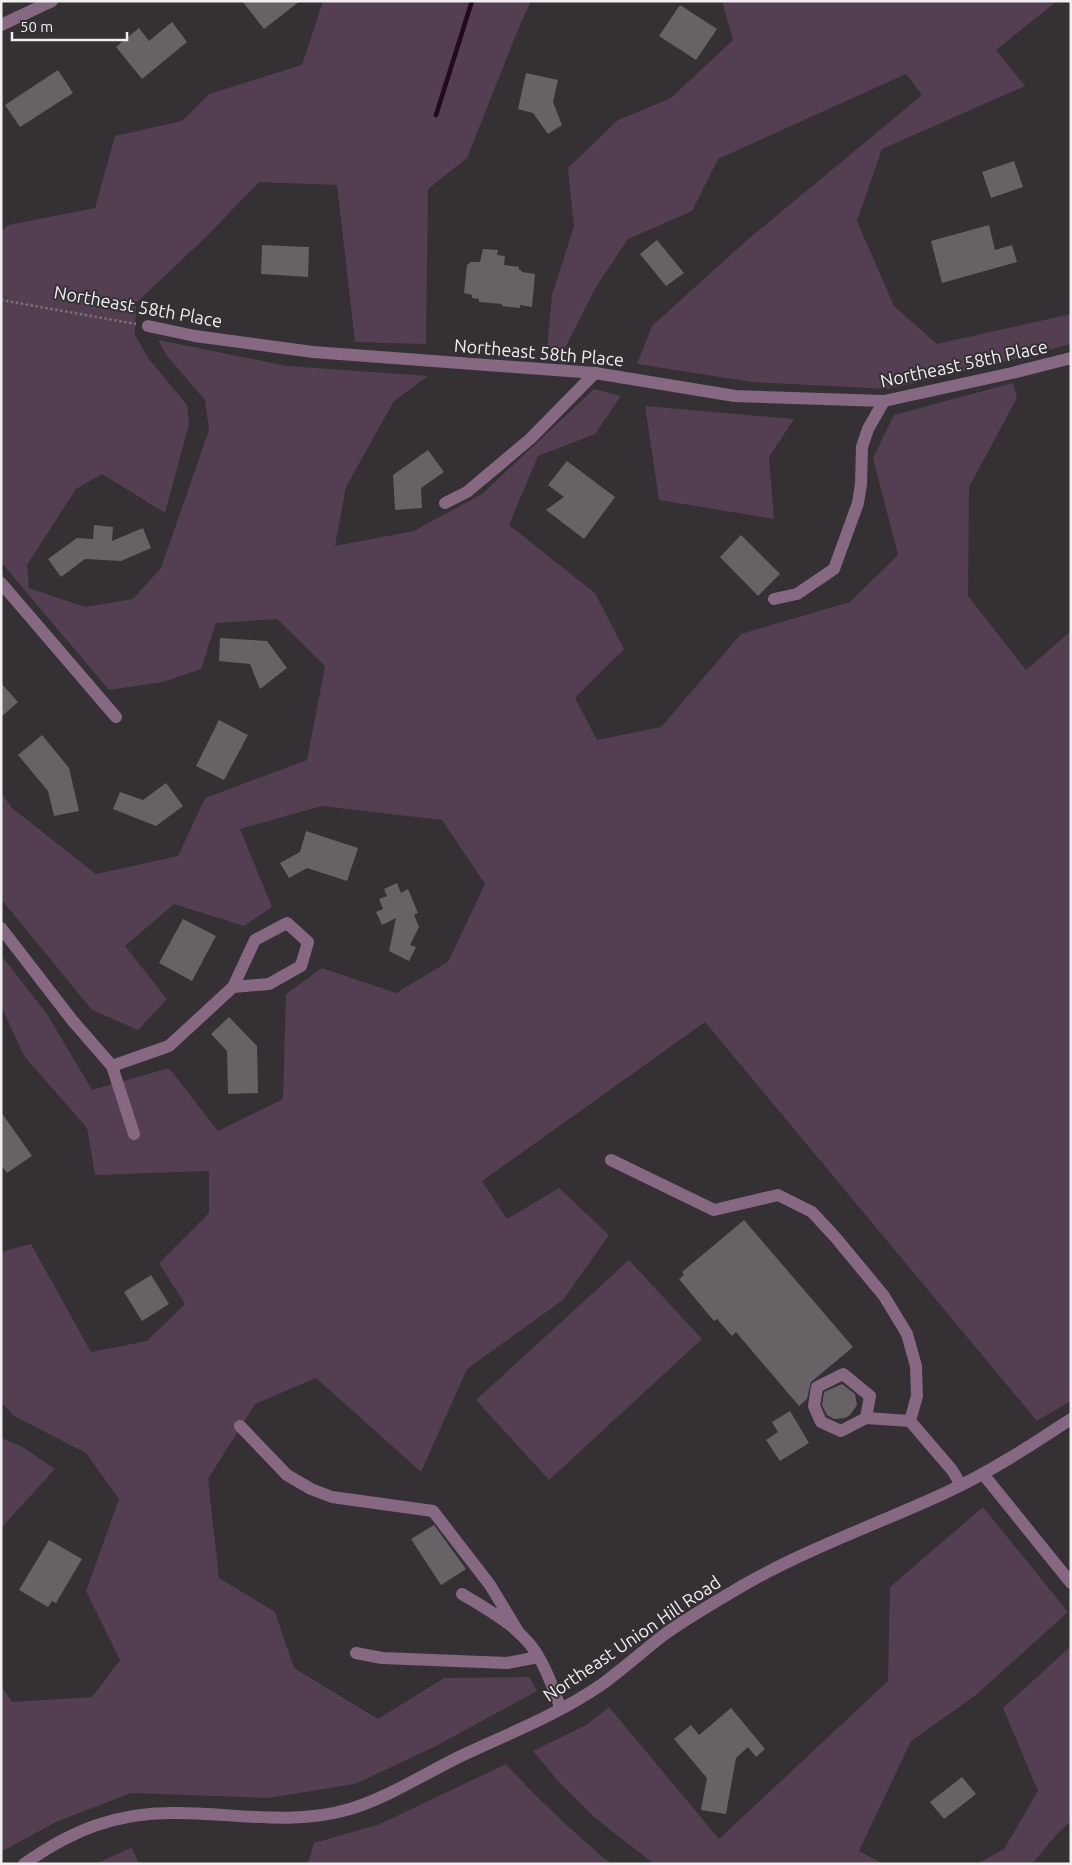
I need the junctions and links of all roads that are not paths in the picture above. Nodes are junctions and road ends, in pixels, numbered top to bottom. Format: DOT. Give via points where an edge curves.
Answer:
graph roads {
  1 [pos="52,1"];
  2 [pos="1,25"];
  3 [pos="148,326"];
  4 [pos="1071,358"];
  5 [pos="595,373"];
  6 [pos="884,401"];
  7 [pos="445,503"];
  8 [pos="1,583"];
  9 [pos="774,599"];
  10 [pos="116,717"];
  11 [pos="1,928"];
  12 [pos="233,987"];
  13 [pos="112,1066"];
  14 [pos="134,1134"];
  15 [pos="610,1160"];
  16 [pos="866,1418"];
  17 [pos="1071,1419"];
  18 [pos="910,1421"];
  19 [pos="240,1426"];
  20 [pos="982,1474"];
  21 [pos="961,1485"];
  22 [pos="1071,1583"];
  23 [pos="462,1594"];
  24 [pos="520,1633"];
  25 [pos="356,1653"];
  26 [pos="538,1657"];
  27 [pos="561,1709"];
  28 [pos="24,1864"];
  1 -- 2 [label="street"];
  3 -- 5 [label="street, Northeast 58th Place" via="194,336 314,352"];
  4 -- 6 [label="street, Northeast 58th Place"];
  5 -- 6 [label="street, Northeast 58th Place" via="735,396"];
  5 -- 7 [label="street" via="530,439 467,492"];
  6 -- 9 [label="street" via="862,447 862,484 858,503 834,569 797,594"];
  8 -- 10 [label="street"];
  11 -- 13 [label="street"];
  12 -- 12 [label="street" via="269,984 301,966 308,942 287,923 256,940"];
  12 -- 13 [label="street" via="169,1046"];
  13 -- 14 [label="street"];
  15 -- 18 [label="street" via="714,1210 778,1195 812,1212 860,1265 907,1334 916,1366 917,1396"];
  16 -- 16 [label="street" via="841,1431 821,1422 814,1406 817,1387 843,1374 870,1396"];
  16 -- 18 [label="street"];
  17 -- 20 [label="street, Northeast Union Hill Road"];
  18 -- 21 [label="street"];
  19 -- 24 [label="street" via="287,1475 311,1489 332,1497 433,1511 490,1585"];
  20 -- 21 [label="street, Northeast Union Hill Road"];
  20 -- 22 [label="street"];
  21 -- 27 [label="street, Northeast Union Hill Road" via="753,1580 686,1620 603,1684"];
  23 -- 24 [label="street" via="498,1615"];
  24 -- 26 [label="street"];
  25 -- 26 [label="street" via="382,1658 507,1663"];
  26 -- 27 [label="street"];
  27 -- 28 [label="street, Northeast Union Hill Road" via="391,1793 349,1809 304,1817 177,1813 114,1819 72,1834"];
}
